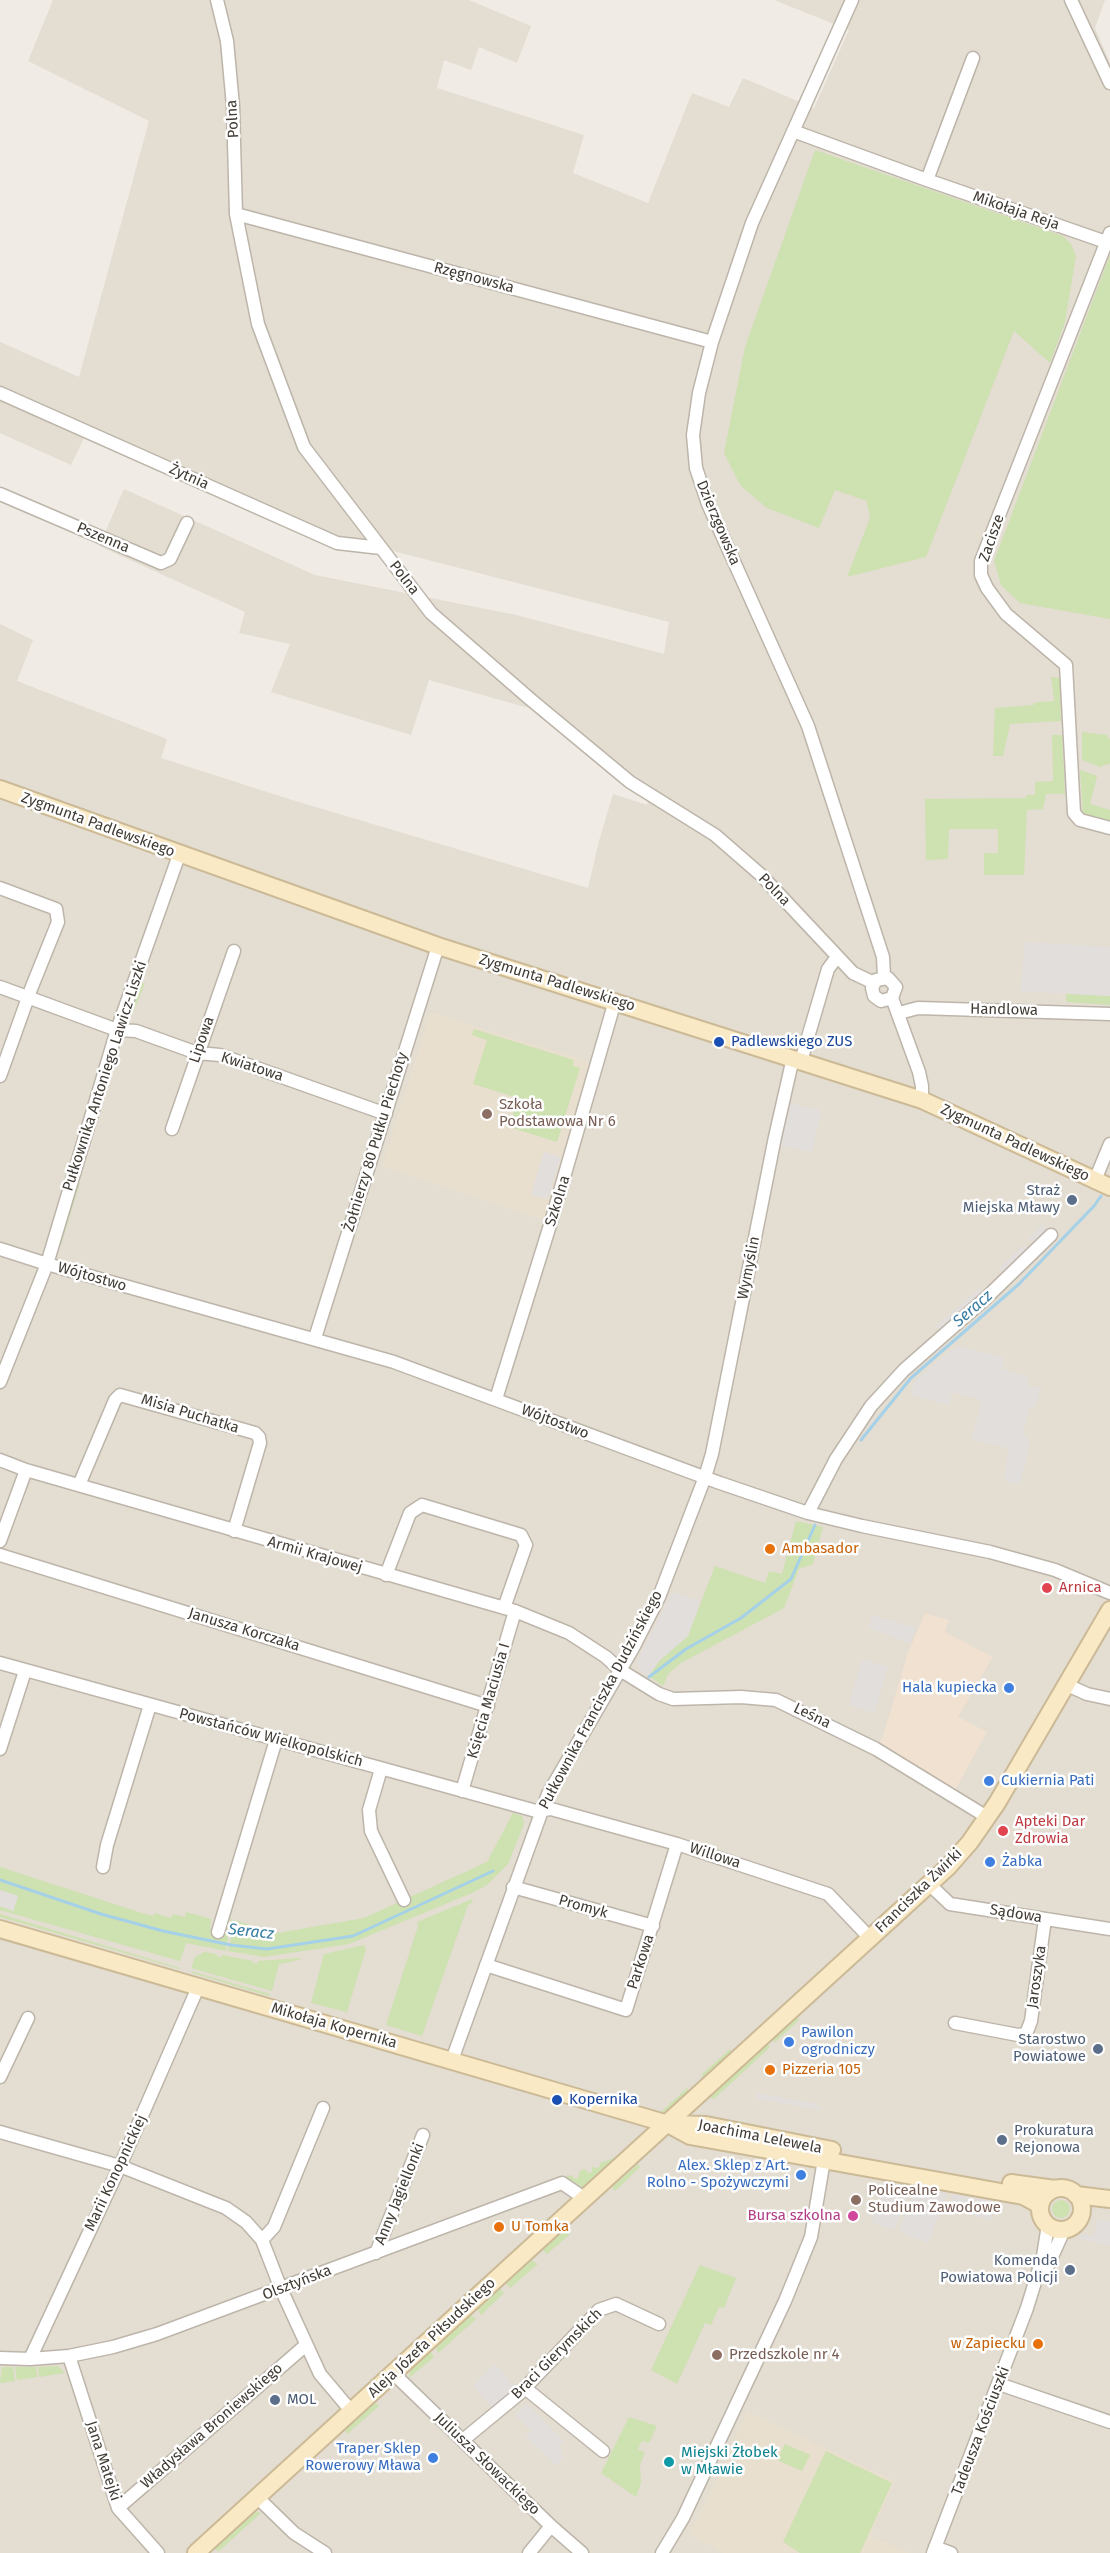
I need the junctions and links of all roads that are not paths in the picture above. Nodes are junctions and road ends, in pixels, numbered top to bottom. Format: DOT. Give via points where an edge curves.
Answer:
graph roads {
  1 [pos="217,0"];
  2 [pos="852,0"];
  3 [pos="1071,0"];
  4 [pos="973,58"];
  5 [pos="1110,83"];
  6 [pos="793,131"];
  7 [pos="927,180"];
  8 [pos="236,214"];
  9 [pos="1108,237"];
  10 [pos="712,342"];
  11 [pos="0,393"];
  12 [pos="0,494"];
  13 [pos="187,523"];
  14 [pos="381,548"];
  15 [pos="0,789"];
  16 [pos="1110,828"];
  17 [pos="179,855"];
  18 [pos="0,888"];
  19 [pos="438,946"];
  20 [pos="234,951"];
  21 [pos="837,957"];
  22 [pos="879,980"];
  23 [pos="0,987"];
  24 [pos="27,998"];
  25 [pos="892,998"];
  26 [pos="615,1001"];
  27 [pos="899,1013"];
  28 [pos="1110,1014"];
  29 [pos="117,1030"];
  30 [pos="197,1053"];
  31 [pos="797,1059"];
  32 [pos="0,1076"];
  33 [pos="922,1100"];
  34 [pos="386,1114"];
  35 [pos="172,1129"];
  36 [pos="1110,1144"];
  37 [pos="1102,1183"];
  38 [pos="1051,1235"];
  39 [pos="0,1249"];
  40 [pos="47,1264"];
  41 [pos="315,1338"];
  42 [pos="0,1382"];
  43 [pos="496,1399"];
  44 [pos="0,1460"];
  45 [pos="26,1470"];
  46 [pos="705,1477"];
  47 [pos="79,1485"];
  48 [pos="808,1513"];
  49 [pos="234,1531"];
  50 [pos="0,1541"];
  51 [pos="0,1555"];
  52 [pos="386,1575"];
  53 [pos="1110,1593"];
  54 [pos="510,1609"];
  55 [pos="1110,1610"];
  56 [pos="0,1663"];
  57 [pos="620,1670"];
  58 [pos="25,1671"];
  59 [pos="1067,1685"];
  60 [pos="1110,1699"];
  61 [pos="150,1705"];
  62 [pos="488,1706"];
  63 [pos="276,1740"];
  64 [pos="0,1749"];
  65 [pos="381,1769"];
  66 [pos="462,1791"];
  67 [pos="542,1809"];
  68 [pos="987,1817"];
  69 [pos="677,1844"];
  70 [pos="103,1867"];
  71 [pos="929,1884"];
  72 [pos="513,1887"];
  73 [pos="404,1900"];
  74 [pos="1045,1919"];
  75 [pos="653,1926"];
  76 [pos="0,1929"];
  77 [pos="1110,1929"];
  78 [pos="218,1932"];
  79 [pos="870,1938"];
  80 [pos="486,1965"];
  81 [pos="199,1985"];
  82 [pos="28,2018"];
  83 [pos="955,2023"];
  84 [pos="452,2060"];
  85 [pos="0,2077"];
  86 [pos="323,2108"];
  87 [pos="668,2124"];
  88 [pos="0,2132"];
  89 [pos="423,2135"];
  90 [pos="825,2154"];
  91 [pos="120,2166"];
  92 [pos="1055,2189"];
  93 [pos="1076,2195"];
  94 [pos="584,2198"];
  95 [pos="1110,2199"];
  96 [pos="1110,2209"];
  97 [pos="1040,2210"];
  98 [pos="1080,2218"];
  99 [pos="1056,2228"];
  100 [pos="262,2240"];
  101 [pos="376,2253"];
  102 [pos="281,2289"];
  103 [pos="659,2324"];
  104 [pos="306,2345"];
  105 [pos="69,2356"];
  106 [pos="0,2358"];
  107 [pos="30,2359"];
  108 [pos="394,2374"];
  109 [pos="999,2384"];
  110 [pos="525,2388"];
  111 [pos="352,2412"];
  112 [pos="1110,2422"];
  113 [pos="464,2440"];
  114 [pos="603,2451"];
  115 [pos="258,2498"];
  116 [pos="118,2508"];
  117 [pos="551,2526"];
  118 [pos="934,2550"];
  119 [pos="158,2553"];
  120 [pos="196,2553"];
  121 [pos="325,2553"];
  122 [pos="529,2553"];
  123 [pos="582,2553"];
  124 [pos="662,2553"];
  125 [pos="951,2553"];
  1 -- 8 [label="street, Polna" via="233,106"];
  2 -- 6 [label="street, Dzierzgowska"];
  3 -- 5 [label="street"];
  4 -- 7 [label="street"];
  6 -- 7 [label="street, Mikołaja Reja"];
  6 -- 10 [label="street, Dzierzgowska" via="752,223"];
  7 -- 9 [label="street, Mikołaja Reja"];
  8 -- 10 [label="street, Rzęgnowska"];
  8 -- 14 [label="street, Polna" via="258,324 304,447"];
  9 -- 16 [label="street, Zacisze" via="981,561 981,575 1006,614 1066,665 1074,813 1080,820"];
  10 -- 22 [label="street, Dzierzgowska" via="693,435 696,468 708,504 808,726 883,957"];
  11 -- 14 [label="street, Żytnia" via="337,543"];
  12 -- 13 [label="street, Pszenna" via="161,563 170,559"];
  14 -- 21 [label="street, Polna" via="431,613 630,782 716,835 761,875"];
  15 -- 17 [label="street, Zygmunta Padlewskiego"];
  17 -- 19 [label="street, Zygmunta Padlewskiego"];
  17 -- 29 [label="street, Pułkownika Antoniego Lawicz-Liszki"];
  18 -- 24 [label="street" via="56,909 58,921"];
  19 -- 26 [label="street, Zygmunta Padlewskiego"];
  19 -- 34 [label="street, Żołnierzy 80 Pułku Piechoty"];
  20 -- 30 [label="street, Lipowa"];
  21 -- 22 [label="street, Polna" via="853,973"];
  21 -- 31 [label="street, Wymyślin" via="828,969"];
  22 -- 25 [label="street, Dzierzgowska" via="892,980 896,987"];
  22 -- 25 [label="street" via="872,992 877,999"];
  23 -- 24 [label="street, Kwiatowa"];
  24 -- 29 [label="street, Kwiatowa"];
  24 -- 32 [label="street"];
  25 -- 27 [label="street, Dzierzgowska"];
  26 -- 31 [label="street, Zygmunta Padlewskiego"];
  26 -- 43 [label="street, Szkolna"];
  27 -- 28 [label="street, Handlowa" via="918,1008"];
  27 -- 33 [label="street, Dzierzgowska" via="919,1072"];
  29 -- 30 [label="street, Kwiatowa" via="136,1031"];
  29 -- 40 [label="street, Pułkownika Antoniego Lawicz-Liszki"];
  30 -- 34 [label="street, Kwiatowa" via="220,1055"];
  30 -- 35 [label="street, Lipowa"];
  31 -- 33 [label="street, Zygmunta Padlewskiego"];
  31 -- 46 [label="street, Wymyślin" via="774,1137 715,1444"];
  33 -- 37 [label="street, Zygmunta Padlewskiego"];
  34 -- 41 [label="street, Żołnierzy 80 Pułku Piechoty"];
  36 -- 37 [label="street"];
  38 -- 48 [label="street" via="904,1370 871,1406 836,1459"];
  39 -- 40 [label="street, Wójtostwo"];
  40 -- 41 [label="street, Wójtostwo"];
  40 -- 42 [label="street, Pułkownika Antoniego Lawicz-Liszki"];
  41 -- 43 [label="street, Wójtostwo"];
  43 -- 46 [label="street, Wójtostwo"];
  44 -- 45 [label="street, Armii Krajowej"];
  45 -- 47 [label="street, Armii Krajowej"];
  45 -- 50 [label="street"];
  46 -- 48 [label="street, Wójtostwo"];
  46 -- 57 [label="street, Pułkownika Franciszka Dudzińskiego" via="659,1597"];
  47 -- 49 [label="street, Armii Krajowej"];
  47 -- 49 [label="street, Misia Puchatka" via="120,1395 255,1433 260,1443"];
  48 -- 53 [label="street, Wójtostwo" via="990,1552 1055,1570"];
  49 -- 52 [label="street, Armii Krajowej"];
  51 -- 62 [label="street, Janusza Korczaka"];
  52 -- 54 [label="street, Armii Krajowej"];
  52 -- 54 [label="street, Księcia Maciusia I" via="410,1513 422,1505 521,1535 526,1545"];
  54 -- 57 [label="street, Armii Krajowej" via="569,1633"];
  54 -- 62 [label="street, Księcia Maciusia I"];
  55 -- 59 [label="street, Franciszka Żwirki"];
  56 -- 58 [label="street, Powstańców Wielkopolskich"];
  57 -- 67 [label="street, Pułkownika Franciszka Dudzińskiego"];
  57 -- 68 [label="street, Leśna" via="659,1694 673,1698 776,1700 876,1749"];
  58 -- 61 [label="street, Powstańców Wielkopolskich"];
  58 -- 64 [label="street"];
  59 -- 60 [label="street"];
  59 -- 68 [label="street, Franciszka Żwirki"];
  61 -- 63 [label="street, Powstańców Wielkopolskich"];
  61 -- 70 [label="street"];
  62 -- 66 [label="street, Księcia Maciusia I"];
  63 -- 65 [label="street, Powstańców Wielkopolskich"];
  63 -- 78 [label="street"];
  65 -- 66 [label="street, Powstańców Wielkopolskich"];
  65 -- 73 [label="street" via="369,1810 371,1831"];
  66 -- 67 [label="street, Powstańców Wielkopolskich" via="536,1811"];
  67 -- 69 [label="street, Willowa"];
  67 -- 72 [label="street, Pułkownika Franciszka Dudzińskiego"];
  68 -- 71 [label="street, Franciszka Żwirki" via="970,1842"];
  69 -- 75 [label="street, Parkowa"];
  69 -- 79 [label="street, Willowa" via="828,1894"];
  71 -- 74 [label="street, Sądowa" via="950,1904"];
  71 -- 79 [label="street, Franciszka Żwirki"];
  72 -- 75 [label="street, Promyk"];
  72 -- 80 [label="street, Pułkownika Franciszka Dudzińskiego"];
  74 -- 77 [label="street, Sądowa"];
  74 -- 83 [label="street, Jaroszyka" via="1026,2034"];
  75 -- 80 [label="street, Parkowa" via="626,2010"];
  76 -- 81 [label="street, Mikołaja Kopernika"];
  79 -- 87 [label="street, Franciszka Żwirki"];
  80 -- 84 [label="street, Pułkownika Franciszka Dudzińskiego"];
  81 -- 84 [label="street, Mikołaja Kopernika"];
  81 -- 91 [label="street, Marii Konopnickiej"];
  82 -- 85 [label="street"];
  84 -- 87 [label="street, Mikołaja Kopernika"];
  86 -- 100 [label="street" via="274,2227"];
  87 -- 90 [label="street, Joachima Lelewela" via="690,2136"];
  87 -- 94 [label="street, Aleja Józefa Piłsudskiego"];
  88 -- 91 [label="street"];
  89 -- 101 [label="street, Anny Jagiellonki"];
  90 -- 92 [label="street, Joachima Lelewela"];
  90 -- 97 [label="street, Joachima Lelewela" via="1028,2197"];
  90 -- 124 [label="street" via="811,2237 785,2301 683,2518"];
  91 -- 100 [label="street" via="226,2208"];
  91 -- 107 [label="street, Marii Konopnickiej"];
  92 -- 93 [label="street" via="1068,2189"];
  92 -- 97 [label="street" via="1044,2197"];
  93 -- 95 [label="street"];
  93 -- 98 [label="street" via="1081,2203"];
  94 -- 101 [label="street, Olsztyńska" via="562,2183"];
  94 -- 108 [label="street, Aleja Józefa Piłsudskiego"];
  96 -- 98 [label="street" via="1088,2211"];
  97 -- 99 [label="street"];
  98 -- 99 [label="street" via="1073,2227"];
  99 -- 109 [label="street, Tadeusza Kościuszki"];
  100 -- 102 [label="street"];
  101 -- 102 [label="street, Olsztyńska"];
  102 -- 104 [label="street"];
  102 -- 105 [label="street, Olsztyńska" via="157,2334"];
  103 -- 110 [label="street, Braci Gierymskich" via="616,2304 605,2306"];
  104 -- 111 [label="street" via="320,2374"];
  104 -- 116 [label="street, Władysława Broniewskiego"];
  105 -- 107 [label="street, Olsztyńska"];
  105 -- 116 [label="street, Jana Matejki"];
  106 -- 107 [label="street, Olsztyńska"];
  108 -- 111 [label="street, Aleja Józefa Piłsudskiego"];
  108 -- 113 [label="street, Juliusza Słowackiego"];
  109 -- 112 [label="street"];
  109 -- 118 [label="street, Tadeusza Kościuszki"];
  110 -- 113 [label="street, Braci Gierymskich"];
  110 -- 114 [label="street"];
  111 -- 115 [label="street, Aleja Józefa Piłsudskiego"];
  113 -- 117 [label="street, Juliusza Słowackiego"];
  115 -- 120 [label="street, Aleja Józefa Piłsudskiego"];
  115 -- 121 [label="street" via="294,2533"];
  116 -- 119 [label="street, Jana Matejki"];
  117 -- 122 [label="street"];
  117 -- 123 [label="street, Juliusza Słowackiego"];
  118 -- 125 [label="street"];
}
